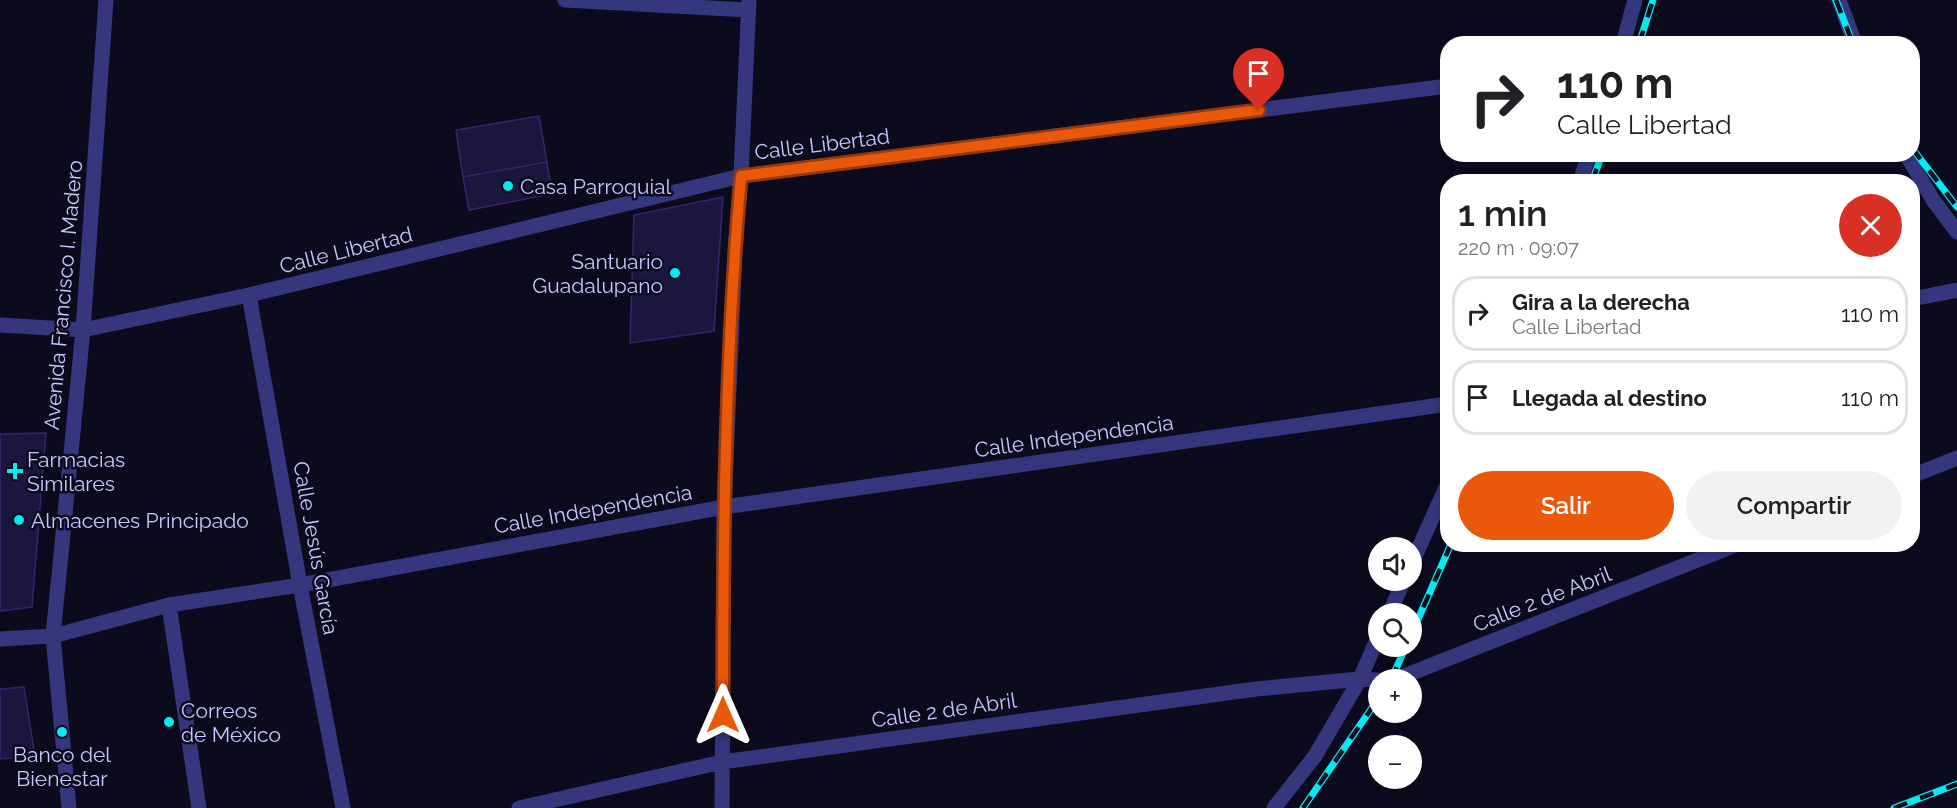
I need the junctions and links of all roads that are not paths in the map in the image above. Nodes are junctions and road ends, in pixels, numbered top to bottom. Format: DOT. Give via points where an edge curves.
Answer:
graph roads {
  1 [pos="106,0"];
  2 [pos="565,0"];
  3 [pos="1635,0"];
  4 [pos="1839,0"];
  5 [pos="748,5"];
  6 [pos="1625,36"];
  7 [pos="1852,36"];
  8 [pos="1440,87"];
  9 [pos="741,176"];
  10 [pos="1920,178"];
  11 [pos="1957,232"];
  12 [pos="1957,290"];
  13 [pos="249,295"];
  14 [pos="1920,297"];
  15 [pos="0,325"];
  16 [pos="83,330"];
  17 [pos="1440,405"];
  18 [pos="1957,458"];
  19 [pos="1920,473"];
  20 [pos="1440,501"];
  21 [pos="724,507"];
  22 [pos="1422,541"];
  23 [pos="1718,552"];
  24 [pos="300,585"];
  25 [pos="169,605"];
  26 [pos="53,636"];
  27 [pos="0,639"];
  28 [pos="1370,657"];
  29 [pos="1422,669"];
  30 [pos="1360,679"];
  31 [pos="1368,679"];
  32 [pos="722,762"];
  33 [pos="69,808"];
  34 [pos="199,808"];
  35 [pos="343,808"];
  36 [pos="519,808"];
  37 [pos="722,808"];
  38 [pos="1274,808"];
  1 -- 16 [label="street, Avenida Francisco I. Madero"];
  2 -- 5 [label="street"];
  3 -- 6 [label="street"];
  4 -- 7 [label="street"];
  5 -- 9 [label="street"];
  8 -- 9 [label="street, Calle Libertad"];
  9 -- 13 [label="street, Calle Libertad"];
  9 -- 21 [label="street"];
  10 -- 11 [label="street"];
  12 -- 14 [label="street"];
  13 -- 16 [label="street, Calle Libertad"];
  13 -- 24 [label="street, Calle Jesús García"];
  15 -- 16 [label="street, Calle Libertad"];
  16 -- 26 [label="street, Avenida Francisco I. Madero"];
  17 -- 21 [label="street, Calle Independencia"];
  18 -- 19 [label="street"];
  20 -- 22 [label="street"];
  21 -- 24 [label="street, Calle Independencia"];
  21 -- 32 [label="street"];
  23 -- 29 [label="street, Calle 2 de Abril"];
  24 -- 25 [label="street, Calle Independencia"];
  24 -- 35 [label="street, Calle Jesús García"];
  25 -- 26 [label="street, Calle Independencia"];
  25 -- 34 [label="street"];
  26 -- 27 [label="street, Calle Independencia"];
  26 -- 33 [label="street, Avenida Francisco I. Madero"];
  28 -- 30 [label="street"];
  30 -- 31 [label="street, Calle 2 de Abril"];
  30 -- 32 [label="street, Calle 2 de Abril" via="1244,691"];
  30 -- 38 [label="street" via="1315,756"];
  32 -- 36 [label="street, Calle 2 de Abril"];
  32 -- 37 [label="street"];
}
